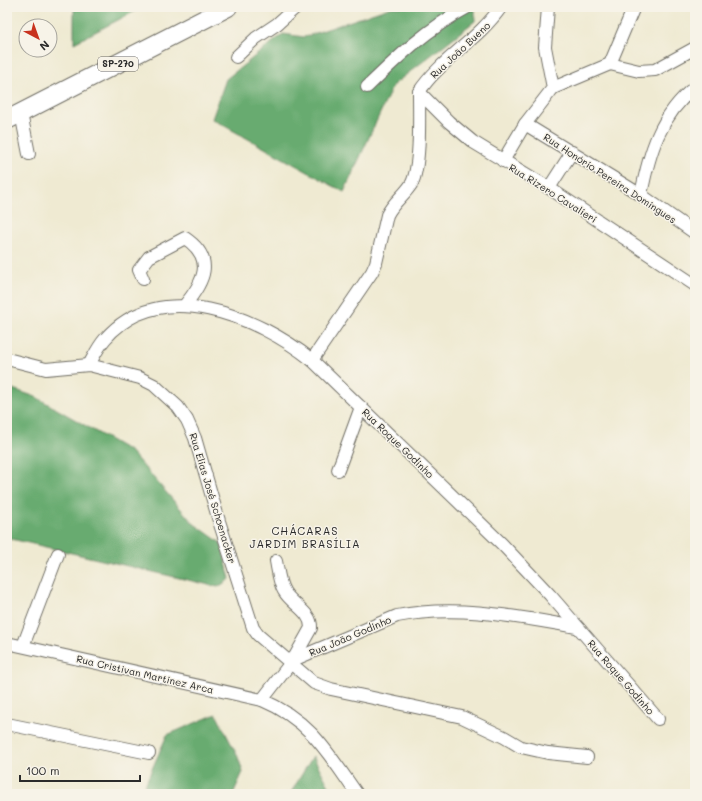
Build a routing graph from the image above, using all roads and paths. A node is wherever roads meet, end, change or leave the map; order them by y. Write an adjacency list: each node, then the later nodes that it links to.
1 (206, 7): 15 (highway, SP-270)
2 (228, 7): 15 (highway, SP-270)
3 (296, 7): 9 (street)
4 (468, 7): 11 (street)
5 (501, 7): 14 (street, Rua João Bueno)
6 (548, 7): 13 (street)
7 (634, 7): 10 (street)
8 (695, 48): 10 (street)
9 (236, 57)
10 (610, 64): 13 (street)
11 (367, 87)
12 (695, 87): 21 (street)
13 (554, 88): 16 (street)
14 (419, 92): 19 (street, Rua Rizero Cavalieri); 27 (street)
15 (12, 113): 18 (street)
16 (525, 124): 17 (street, Rua Honório Pereira Domingues); 19 (street)
17 (572, 152): 20 (street); 21 (street, Rua Honório Pereira Domingues)
18 (29, 154)
19 (503, 161): 20 (street, Rua Rizero Cavalieri)
20 (549, 188): 24 (street, Rua Rizero Cavalieri)
21 (641, 195): 22 (street, Rua Honório Pereira Domingues)
22 (695, 233)
23 (143, 279): 25 (street)
24 (695, 285)
25 (184, 306): 27 (street, Rua Roque Godinho); 28 (street, Rua Roque Godinho)
26 (7, 359): 28 (street, Rua Elias José Schoenacker)
27 (312, 360): 29 (street, Rua Roque Godinho)
28 (89, 365): 36 (street, Rua Elias José Schoenacker)
29 (361, 407): 30 (street); 33 (street, Rua Roque Godinho)
30 (338, 470)
31 (58, 554): 35 (street)
32 (276, 561): 36 (street)
33 (577, 627): 36 (street, Rua João Godinho); 38 (street, Rua Roque Godinho)
34 (7, 643): 35 (street, Rua Cristivan Martinez Arca)
35 (23, 646): 37 (street, Rua Cristivan Martinez Arca)
36 (292, 661): 37 (street, Rua João Godinho); 41 (street, Rua Elias José Schoenacker)
37 (262, 700): 42 (street, Rua Cristivan Martinez Arca)
38 (658, 719)
39 (7, 724): 40 (street)
40 (149, 753)
41 (587, 757)
42 (358, 794)

